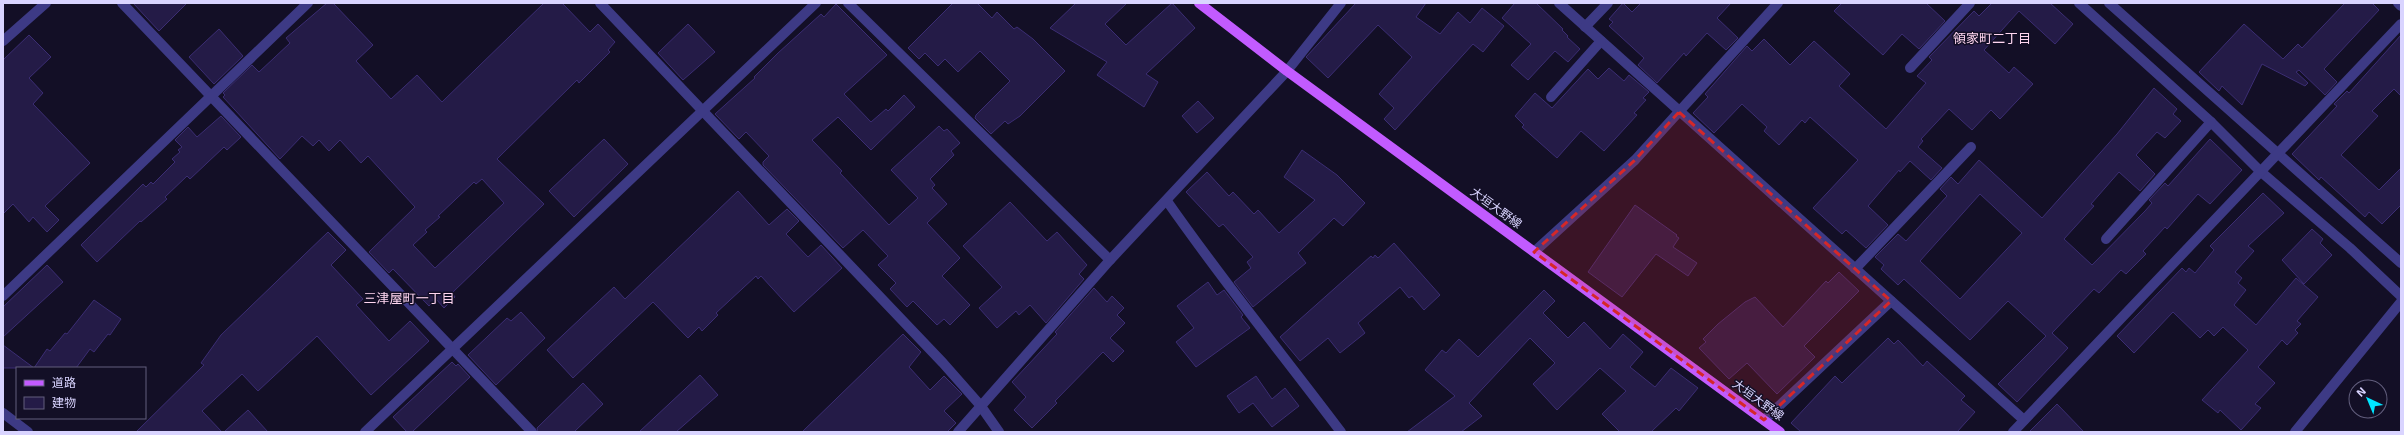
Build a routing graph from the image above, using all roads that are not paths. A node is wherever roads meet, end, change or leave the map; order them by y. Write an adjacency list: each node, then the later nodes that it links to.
1 (46, 3): 19 (street)
2 (122, 3): 23 (street)
3 (308, 3): 23 (street)
4 (600, 3): 25 (street)
5 (816, 3): 25 (street)
6 (848, 3): 34 (street)
7 (1199, 3): 22 (main road, 大垣大野線)
8 (1341, 3): 22 (street)
9 (1559, 3): 18 (street)
10 (1608, 3): 18 (street)
11 (1778, 3): 26 (street)
12 (1970, 3): 21 (street)
13 (2079, 3): 27 (street)
14 (2109, 3): 29 (street)
15 (2398, 3): 16 (street)
16 (2401, 6)
17 (2401, 24): 29 (street)
18 (1586, 27): 20 (street)
19 (3, 41)
20 (1601, 41): 24 (street); 26 (street)
21 (1912, 66)
22 (1287, 71): 31 (street); 33 (main road, 大垣大野線)
23 (212, 95): 37 (street); 41 (street)
24 (1551, 97)
25 (702, 112): 41 (street); 42 (street)
26 (1679, 112): 33 (street); 36 (street)
27 (2211, 122): 30 (street); 32 (street)
28 (1971, 147): 36 (street)
29 (2277, 154): 30 (street); 35 (street)
30 (2260, 171): 38 (street); 45 (street)
31 (1167, 201): 34 (street); 51 (street)
32 (2106, 239)
33 (1534, 252): 44 (main road, 大垣大野線)
34 (1110, 260): 42 (street)
35 (2401, 263)
36 (1855, 269): 39 (street)
37 (3, 296)
38 (2401, 296)
39 (1891, 301): 44 (street); 45 (street)
40 (2401, 302): 54 (street)
41 (454, 350): 47 (street); 48 (street)
42 (980, 405): 49 (street); 50 (street)
43 (3, 413): 46 (street)
44 (1764, 420): 52 (main road, 大垣大野線)
45 (2024, 420): 53 (street)
46 (28, 432)
47 (365, 432)
48 (532, 432)
49 (958, 432)
50 (999, 432)
51 (1341, 432)
52 (1780, 432)
53 (2013, 432)
54 (2295, 432)

